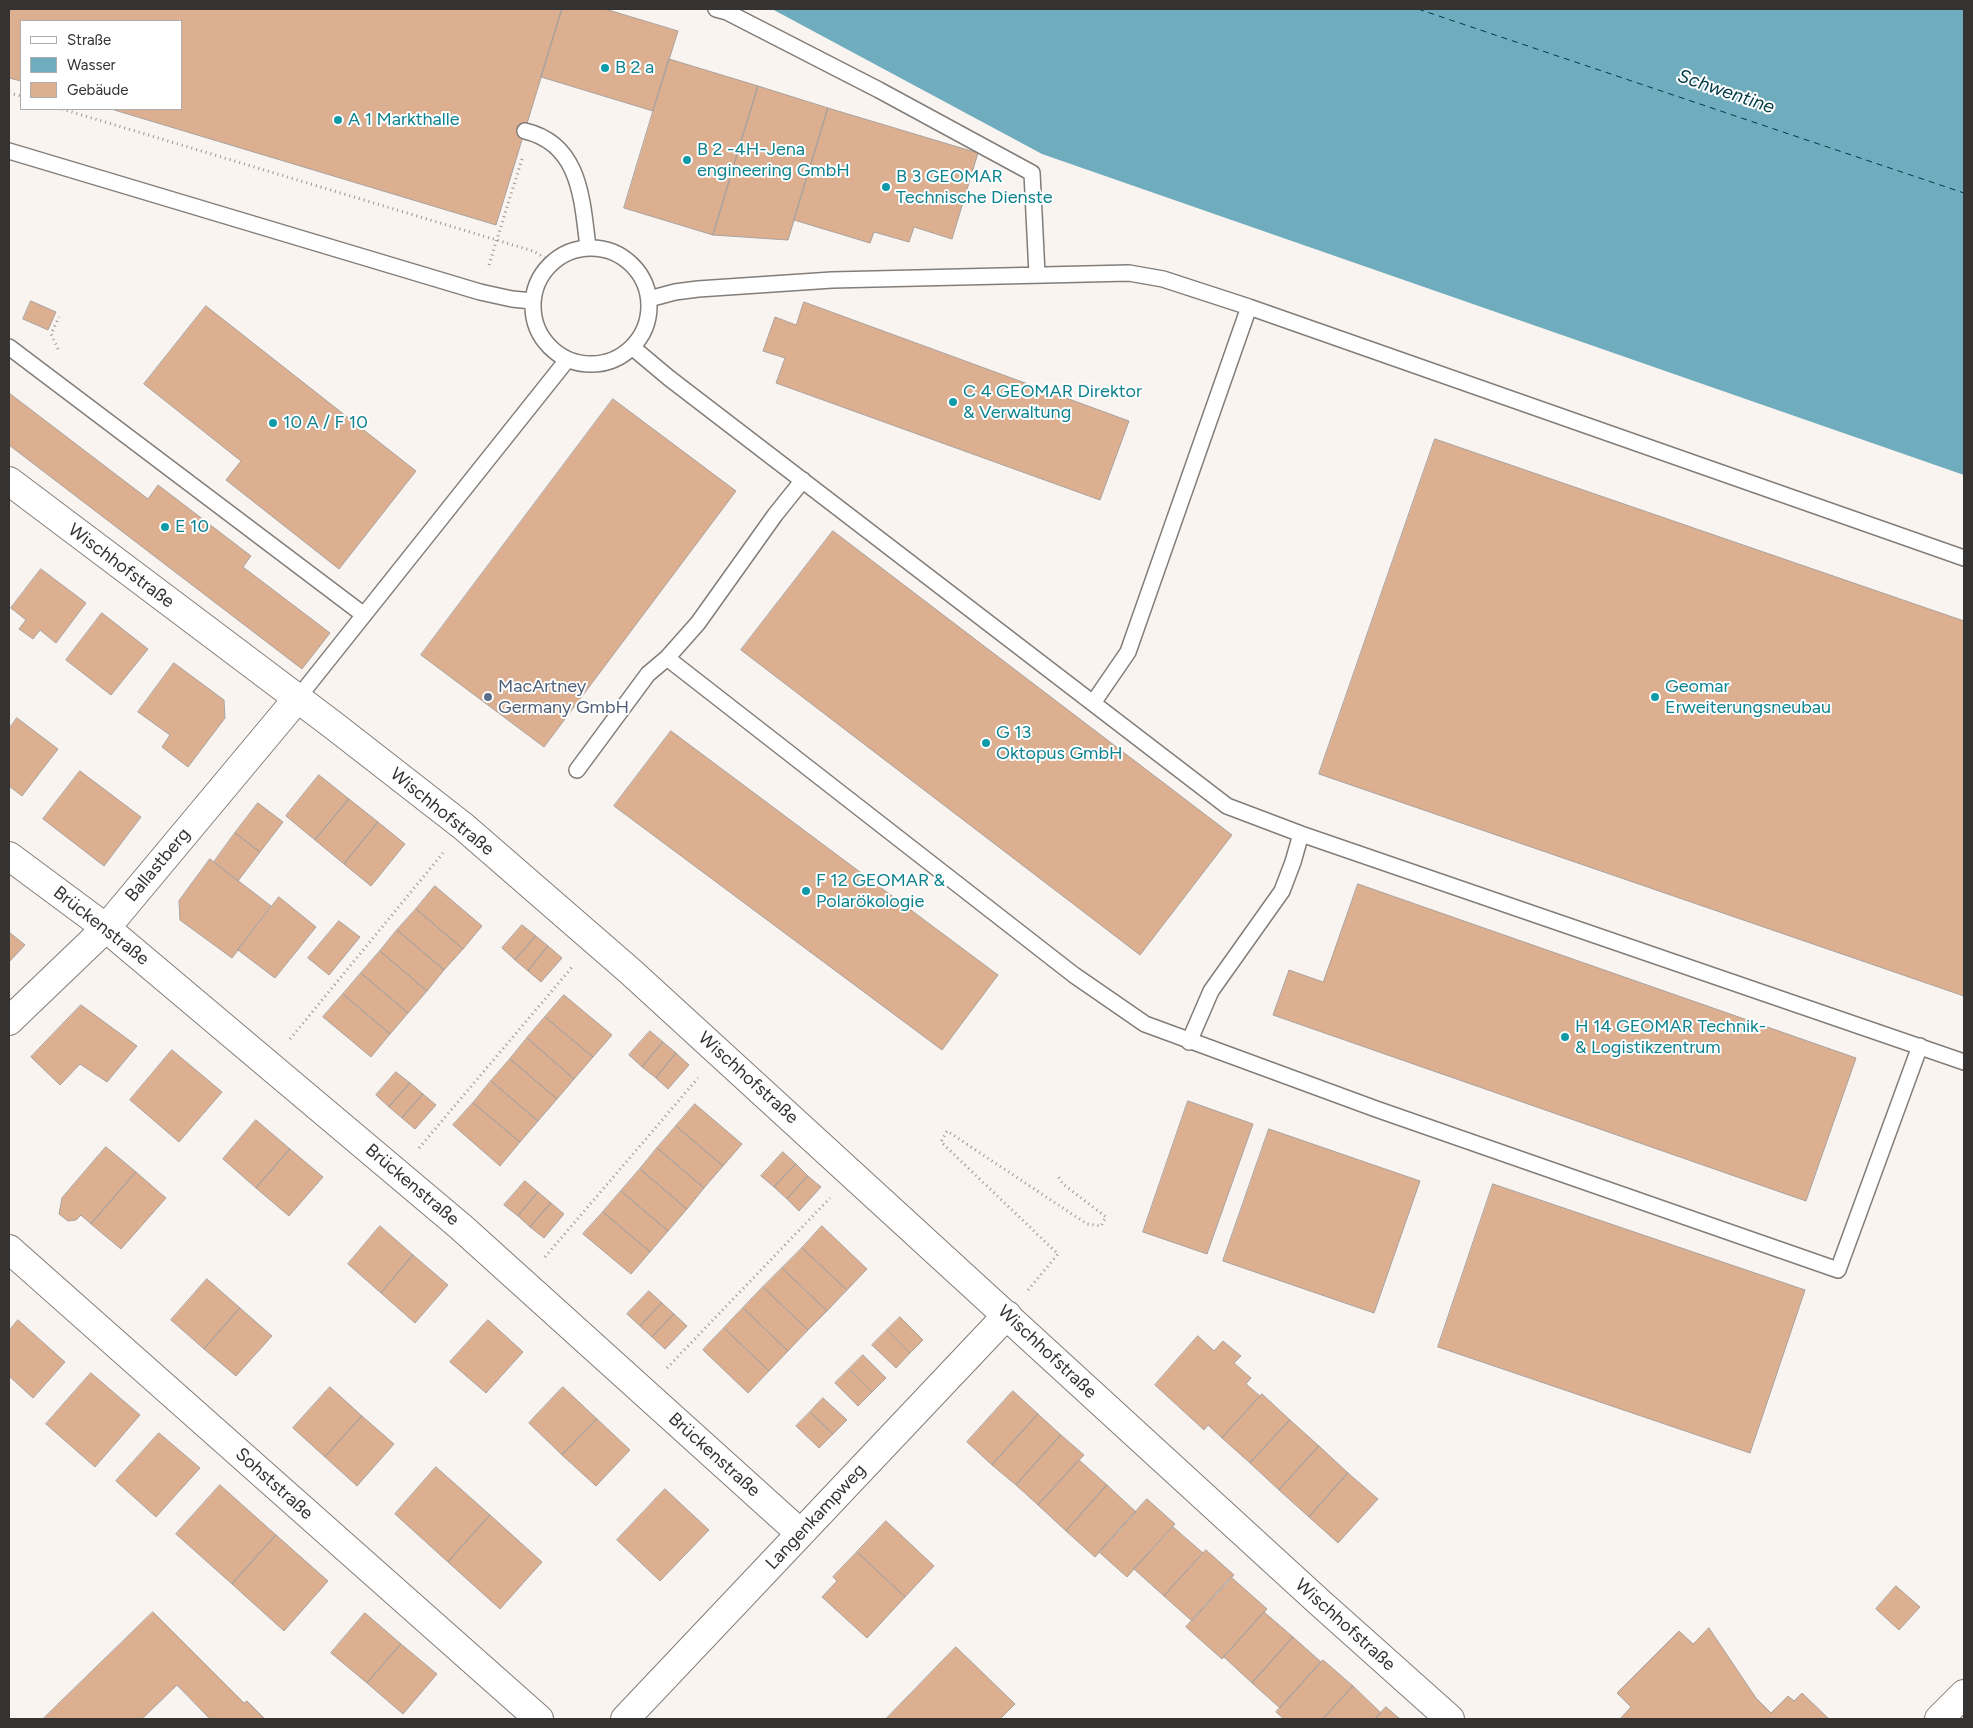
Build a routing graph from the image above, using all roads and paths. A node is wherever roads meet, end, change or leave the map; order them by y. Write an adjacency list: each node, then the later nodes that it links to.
1 (716, 9): 8 (lane)
2 (65, 110): 5 (path)
3 (527, 131): 5 (path); 6 (lane)
4 (9, 151): 9 (lane)
5 (496, 240): 7 (path); 9 (path)
6 (588, 247): 7 (lane); 10 (lane)
7 (552, 262): 11 (lane)
8 (1037, 274): 10 (lane); 12 (lane)
9 (480, 292): 11 (lane)
10 (649, 298): 16 (lane)
11 (532, 301): 17 (lane)
12 (1249, 307): 20 (lane); 24 (lane)
13 (59, 317): 14 (path)
14 (51, 334)
15 (9, 347): 21 (lane)
16 (632, 347): 17 (lane); 18 (lane)
17 (567, 360): 21 (lane)
18 (803, 480): 22 (lane); 24 (lane)
19 (9, 481): 23 (street, Wischhofstraße)
20 (1964, 558)
21 (364, 615): 23 (lane)
22 (666, 658): 25 (lane); 32 (lane)
23 (297, 698): 26 (street, Wischhofstraße); 29 (street, Ballastberg)
24 (1093, 703): 27 (lane)
25 (577, 770)
26 (464, 828): 30 (street, Wischhofstraße); 36 (path)
27 (1301, 834): 32 (lane); 33 (lane)
28 (9, 856): 29 (street, Brückenstraße)
29 (106, 928): 31 (street, Ballastberg); 36 (street, Brückenstraße)
30 (594, 941): 34 (street, Wischhofstraße); 37 (path)
31 (9, 1021)
32 (1189, 1042): 33 (lane)
33 (1920, 1046): 35 (lane)
34 (720, 1052): 38 (street, Wischhofstraße); 41 (path)
35 (1964, 1062)
36 (269, 1065): 37 (street, Brückenstraße)
37 (397, 1173): 41 (street, Brückenstraße)
38 (853, 1174): 42 (street, Wischhofstraße); 43 (path)
39 (1057, 1175): 42 (path)
40 (9, 1249): 46 (street, Sohststraße)
41 (523, 1283): 43 (street, Brückenstraße)
42 (1007, 1315): 44 (street, Langenkampweg); 48 (street, Wischhofstraße)
43 (644, 1392): 44 (street, Brückenstraße)
44 (800, 1533): 47 (street, Langenkampweg)
45 (1964, 1694): 49 (street)
46 (539, 1719)
47 (625, 1719)
48 (1450, 1719)
49 (1939, 1719)

